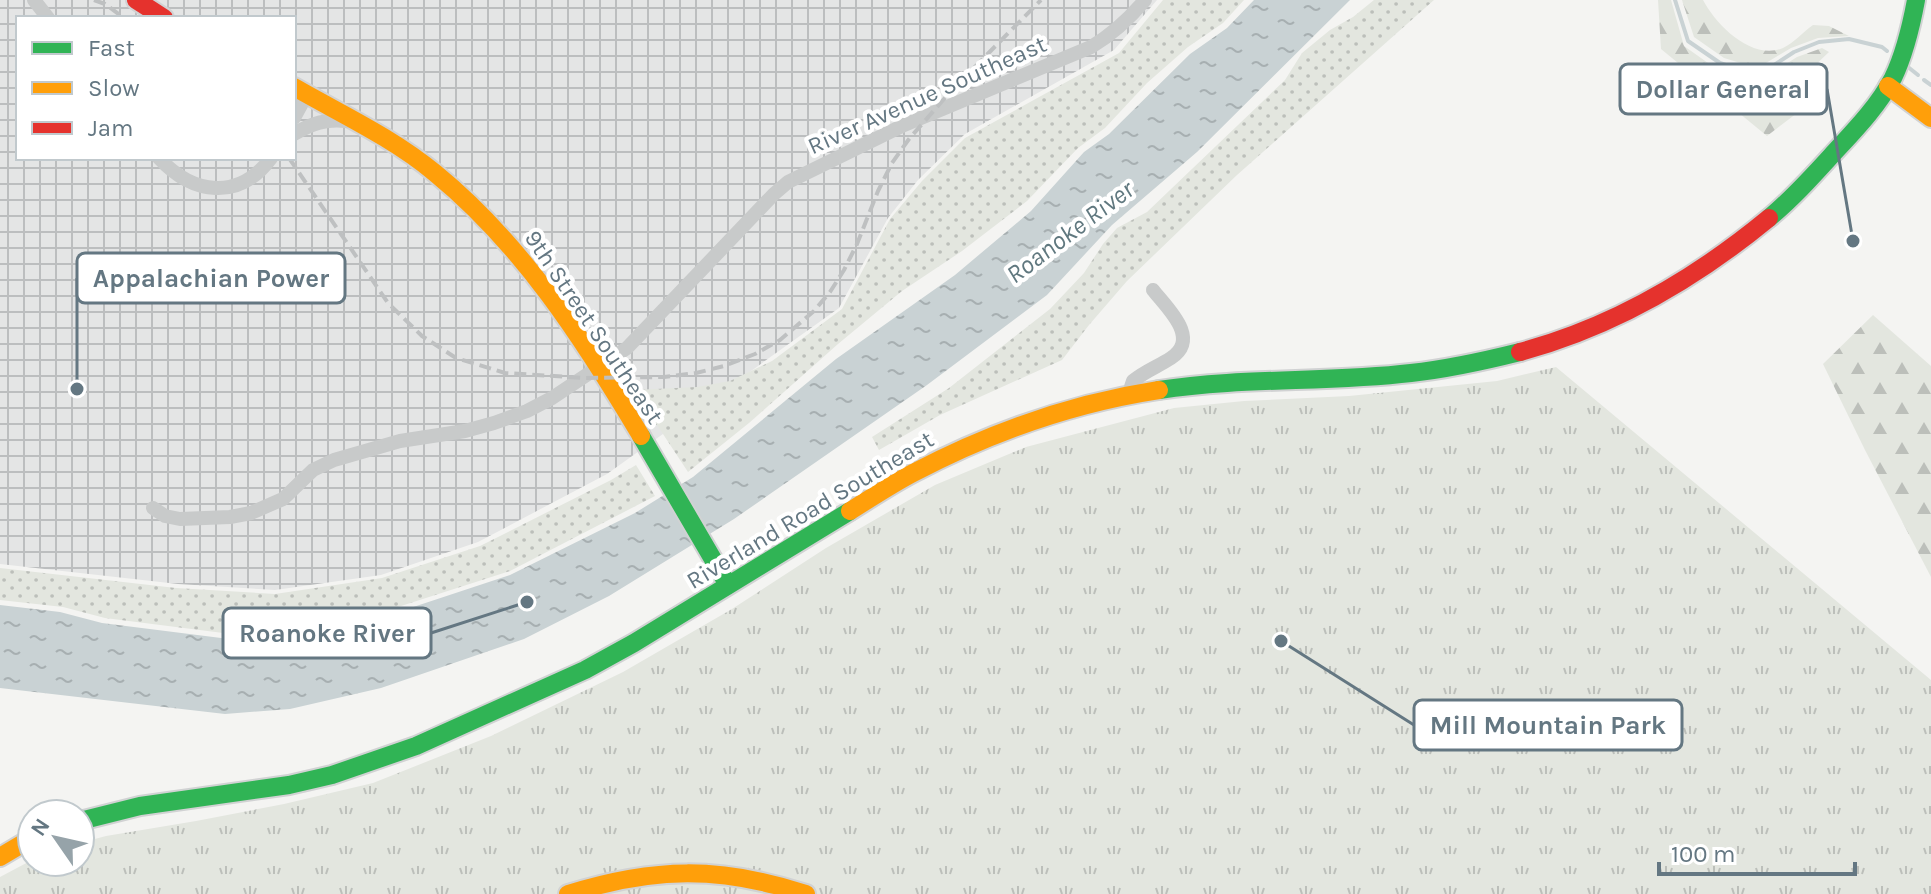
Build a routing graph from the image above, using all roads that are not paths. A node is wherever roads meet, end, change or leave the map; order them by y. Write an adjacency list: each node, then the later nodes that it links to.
1 (34, 0): 5 (street)
2 (136, 0): 6 (main road)
3 (1145, 0): 15 (street, River Avenue Southeast)
4 (1916, 0): 7 (main road, Riverland Road Southeast)
5 (46, 16)
6 (161, 16)
7 (1888, 86): 9 (main road); 16 (main road, Riverland Road Southeast)
8 (300, 90): 10 (main road, 9th Street Southeast)
9 (1931, 118)
10 (359, 123): 11 (street); 15 (main road, 9th Street Southeast)
11 (296, 133)
12 (161, 160): 13 (street)
13 (270, 160)
14 (1153, 290): 16 (street)
15 (599, 368): 17 (street, River Avenue Southeast); 18 (main road, 9th Street Southeast)
16 (1133, 395): 18 (main road, Riverland Road Southeast)
17 (153, 508)
18 (728, 585): 19 (main road, Riverland Road Southeast)
19 (96, 817)
20 (568, 894): 21 (main road)
21 (806, 894)

